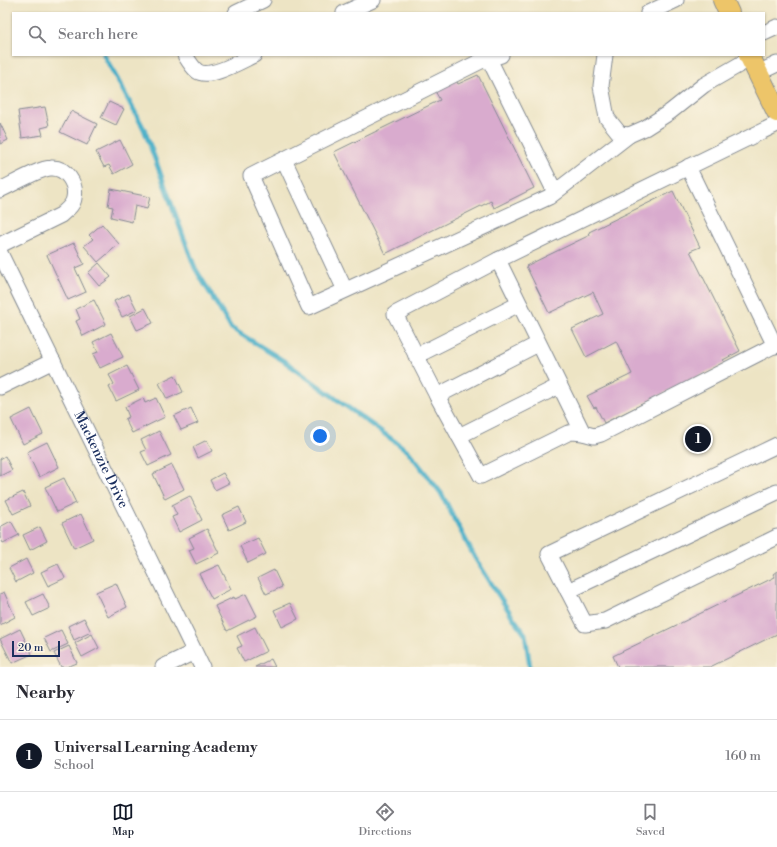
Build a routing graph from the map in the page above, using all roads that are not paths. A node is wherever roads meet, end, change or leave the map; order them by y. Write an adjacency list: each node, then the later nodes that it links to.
1 (263, 0): 5 (street)
2 (372, 0): 6 (street)
3 (676, 0): 7 (street)
4 (723, 0): 8 (main road)
5 (238, 12)
6 (346, 12)
7 (650, 12)
8 (729, 12)
9 (777, 27): 10 (street)
10 (765, 33)
11 (186, 56): 12 (street)
12 (252, 56)
13 (605, 56): 19 (street)
14 (495, 57): 20 (street); 23 (street)
15 (753, 62): 16 (street); 17 (main road); 19 (street)
16 (777, 64)
17 (777, 112)
18 (777, 124): 21 (street)
19 (629, 135): 23 (street)
20 (284, 160): 27 (street); 27 (street)
21 (688, 167): 26 (street); 30 (street)
22 (0, 190): 24 (street)
23 (555, 192): 27 (street)
24 (0, 245)
25 (0, 253): 32 (street, Mackenzie Drive)
26 (498, 260): 28 (street); 31 (street)
27 (345, 290)
28 (519, 304): 29 (street); 31 (street)
29 (538, 344): 33 (street); 35 (street)
30 (776, 345): 36 (street)
31 (416, 356): 35 (street)
32 (53, 361): 34 (street); 42 (street, Mackenzie Drive)
33 (559, 386): 36 (street); 37 (street)
34 (0, 387)
35 (437, 396): 37 (street)
36 (582, 433): 37 (street)
37 (459, 436)
38 (777, 445): 41 (street)
39 (777, 492): 41 (street)
40 (777, 537): 41 (street)
41 (568, 591)
42 (194, 652): 43 (street); 44 (street, Mackenzie Drive)
43 (163, 667)
44 (202, 667)

